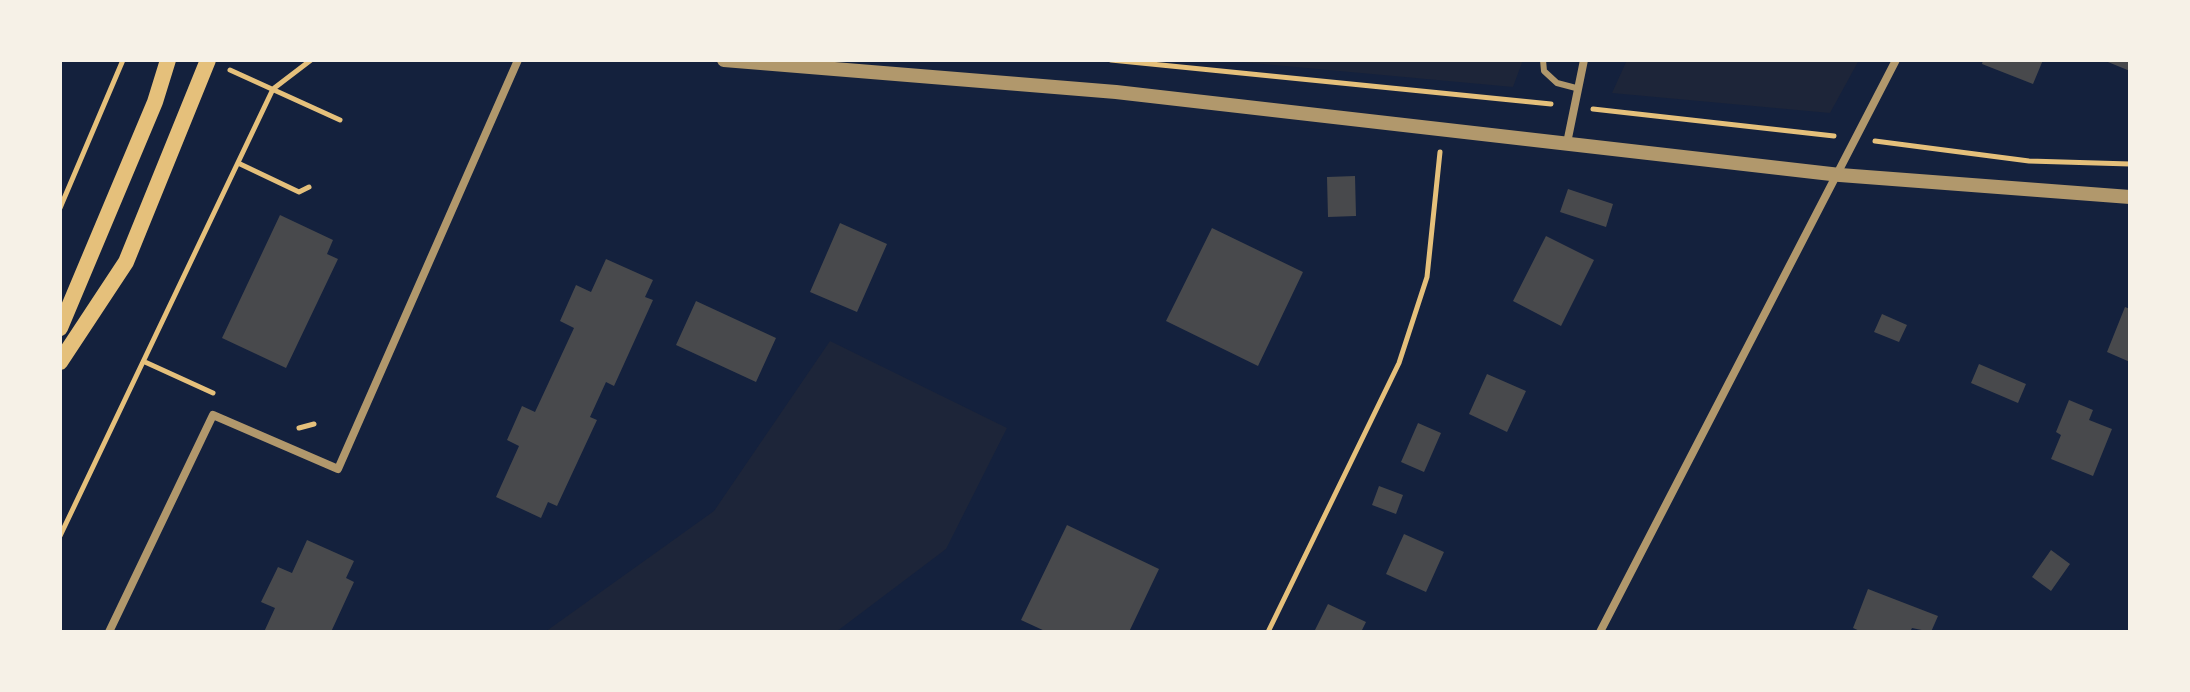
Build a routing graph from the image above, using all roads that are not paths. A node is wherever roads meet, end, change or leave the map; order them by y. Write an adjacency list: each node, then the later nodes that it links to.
1 (168, 60): 12 (main road)
2 (208, 60): 13 (main road)
3 (518, 60): 14 (street)
4 (724, 60): 9 (street)
5 (1543, 60): 8 (lane)
6 (1584, 60): 8 (street)
7 (1896, 60): 10 (street)
8 (1576, 88): 9 (street)
9 (1567, 143): 10 (street)
10 (1840, 175): 11 (street); 15 (street)
11 (2130, 197)
12 (60, 328)
13 (60, 362)
14 (109, 632)
15 (1600, 632)

